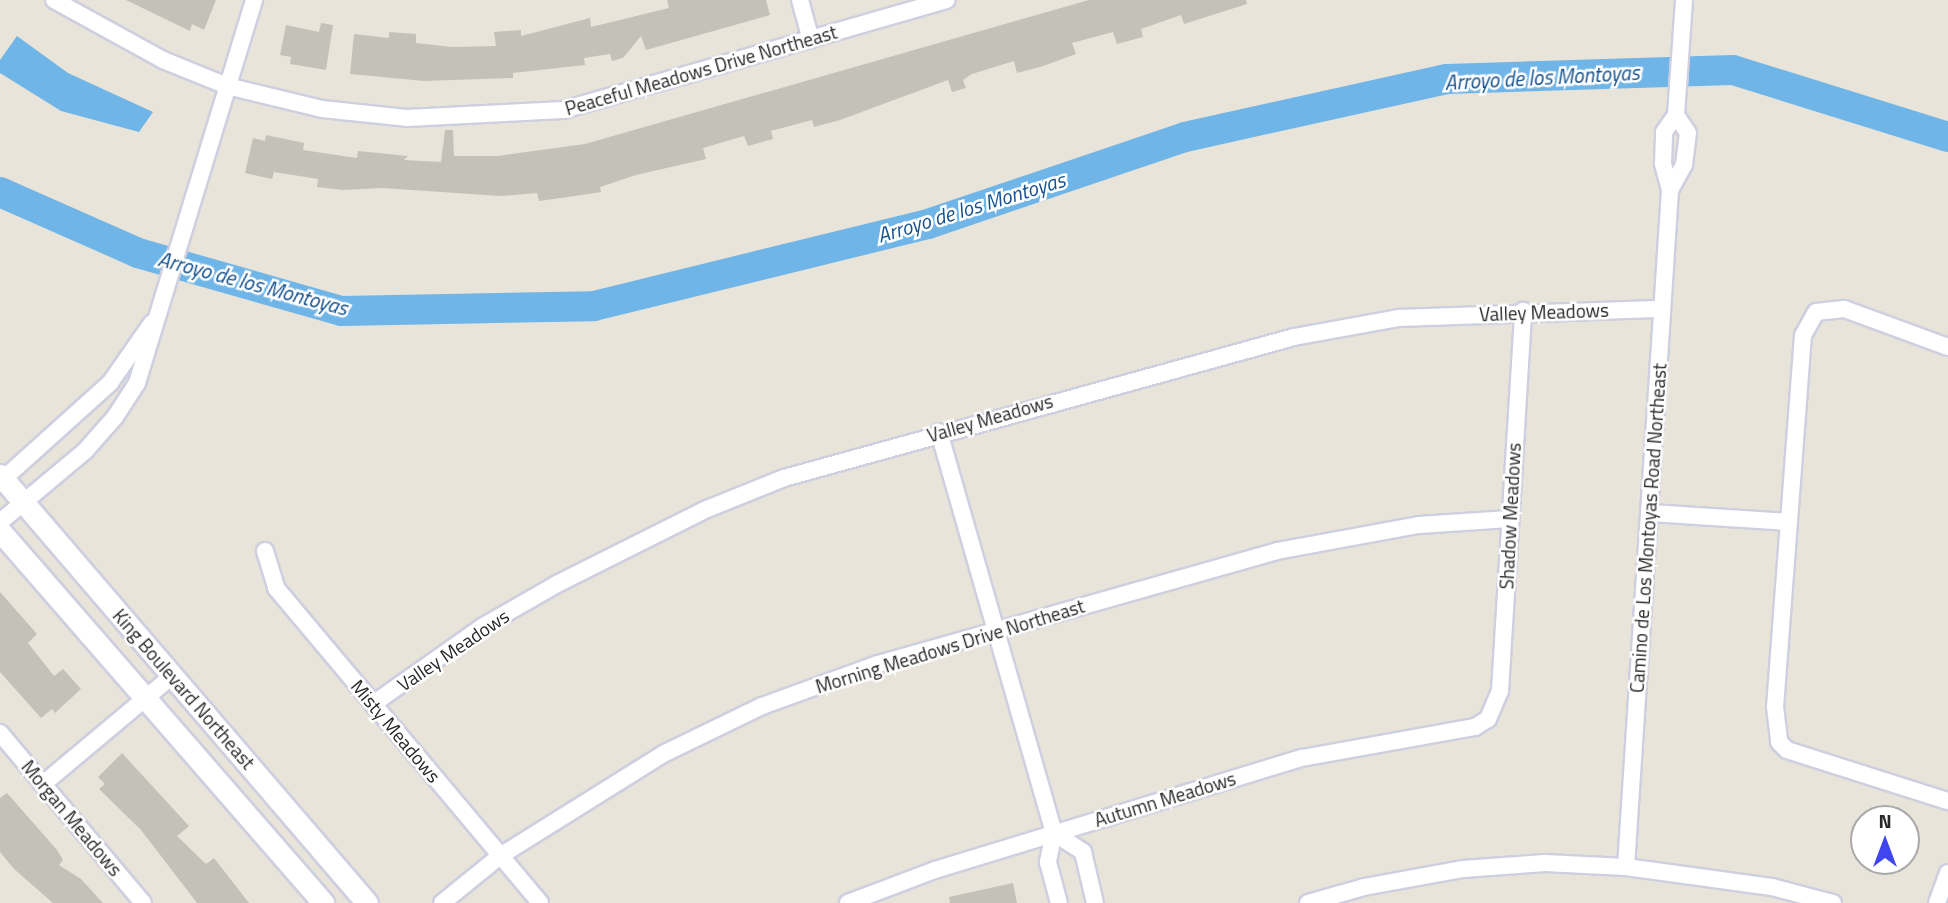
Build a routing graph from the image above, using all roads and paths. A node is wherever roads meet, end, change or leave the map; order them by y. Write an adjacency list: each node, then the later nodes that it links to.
1 (54, 0): 7 (street, Peaceful Meadows Drive Northeast)
2 (254, 0): 7 (street)
3 (800, 0): 6 (street)
4 (947, 0): 6 (street, Peaceful Meadows Drive Northeast)
5 (1684, 0): 8 (street, Camino de Los Montoyas Road Northeast)
6 (811, 40): 7 (street, Peaceful Meadows Drive Northeast)
7 (227, 86): 12 (street)
8 (1677, 110): 9 (street, Camino de Los Montoyas Road Northeast); 9 (street, Camino de Los Montoyas Road Northeast)
9 (1670, 190): 10 (street, Camino de Los Montoyas Road Northeast)
10 (1662, 309): 11 (street, Valley Meadows); 17 (street, Camino de Los Montoyas Road Northeast)
11 (1523, 311): 14 (street, Valley Meadows); 18 (street, Shadow Meadows)
12 (152, 323): 15 (street); 16 (street)
13 (1948, 347): 20 (street)
14 (939, 432): 23 (street); 26 (street, Valley Meadows)
15 (1, 479): 16 (street, King Boulevard Northeast)
16 (23, 502): 19 (street); 24 (street, King Boulevard Northeast)
17 (1651, 513): 20 (street); 33 (street, Camino de Los Montoyas Road Northeast)
18 (1509, 519): 23 (street, Morning Meadows Drive Northeast); 27 (street, Shadow Meadows)
19 (0, 522)
20 (1789, 522): 30 (street)
21 (0, 531): 25 (street, King Boulevard Northeast)
22 (265, 551): 26 (street, Misty Meadows)
23 (997, 631): 31 (street); 32 (street, Morning Meadows Drive Northeast)
24 (172, 676): 25 (street); 37 (street, King Boulevard Northeast)
25 (145, 696): 29 (street); 36 (street, King Boulevard Northeast)
26 (373, 704): 32 (street, Misty Meadows)
27 (1488, 719): 31 (street, Autumn Meadows)
28 (0, 733): 29 (street, Morgan Meadows)
29 (43, 784): 35 (street, Morgan Meadows)
30 (1948, 800)
31 (1054, 832): 40 (street, Autumn Meadows); 41 (street); 42 (street)
32 (500, 856): 38 (street, Morning Meadows Drive Northeast); 39 (street, Misty Meadows)
33 (1626, 867): 43 (street); 44 (street)
34 (1948, 873): 45 (street)
35 (143, 903)
36 (323, 903)
37 (367, 903)
38 (442, 903)
39 (540, 903)
40 (848, 903)
41 (1059, 903)
42 (1096, 903)
43 (1308, 903)
44 (1832, 903)
45 (1937, 903)

